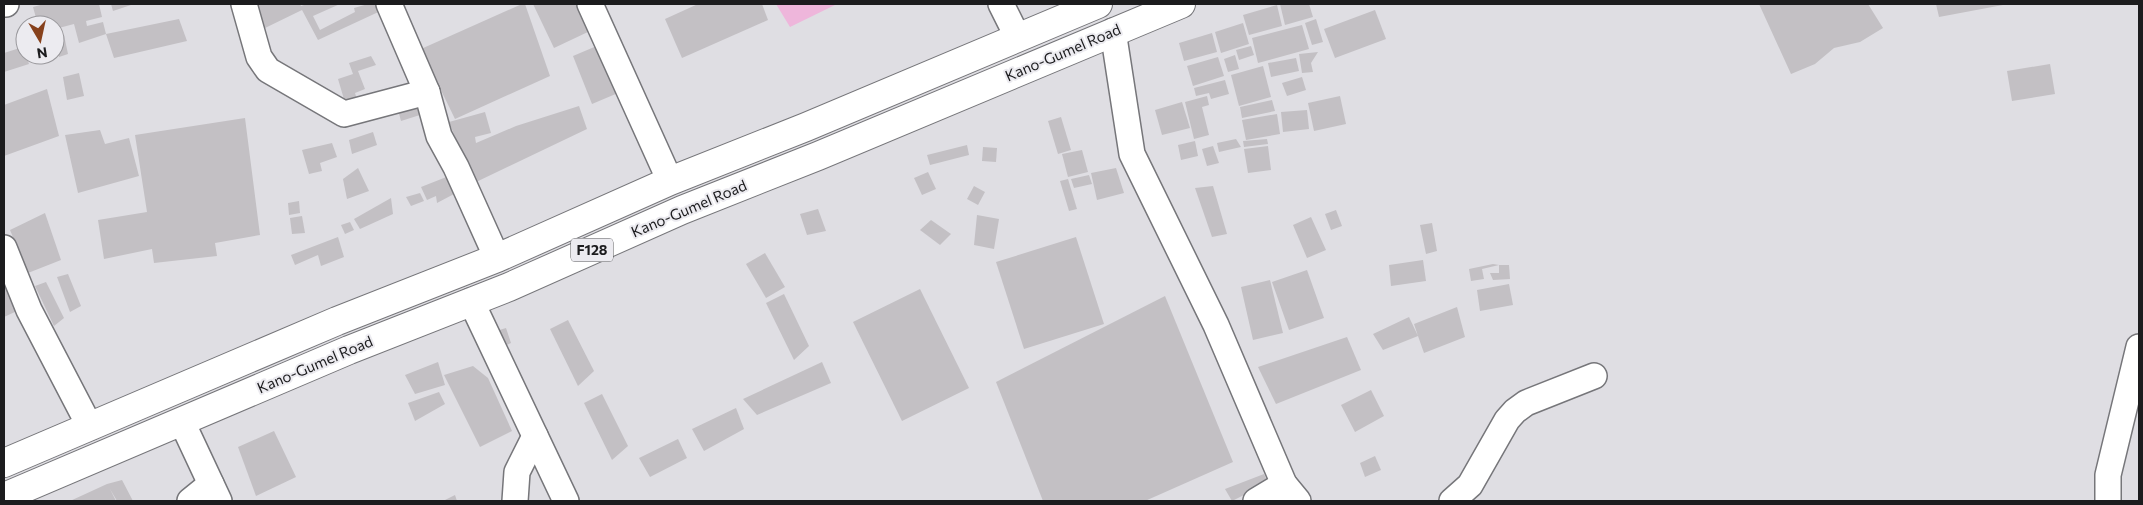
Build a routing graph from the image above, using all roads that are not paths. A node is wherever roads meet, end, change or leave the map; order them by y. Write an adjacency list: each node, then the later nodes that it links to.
1 (244, 4): 9 (street)
2 (389, 4): 9 (street)
3 (590, 4): 10 (street)
4 (1001, 4): 8 (street)
5 (1098, 4): 8 (main road, F128)
6 (1181, 4): 7 (main road, Kano-Gumel Road / F128)
7 (1113, 31): 13 (main road, Kano-Gumel Road / F128); 20 (street)
8 (1018, 38): 10 (main road, F128)
9 (427, 92): 12 (street)
10 (670, 181): 12 (main road, F128)
11 (4, 248): 17 (street)
12 (497, 258): 17 (main road, F128)
13 (471, 302): 16 (main road, Kano-Gumel Road / F128); 18 (street)
14 (2139, 348): 28 (street)
15 (1594, 376): 27 (street)
16 (182, 422): 21 (street); 22 (main road, Kano-Gumel Road / F128)
17 (90, 427): 19 (main road, F128)
18 (535, 436): 24 (street); 25 (street)
19 (4, 463)
20 (1291, 492): 26 (street)
21 (215, 493): 23 (street)
22 (4, 497)
23 (190, 501)
24 (515, 501)
25 (566, 501)
26 (1256, 501)
27 (1452, 501)
28 (2108, 501)

